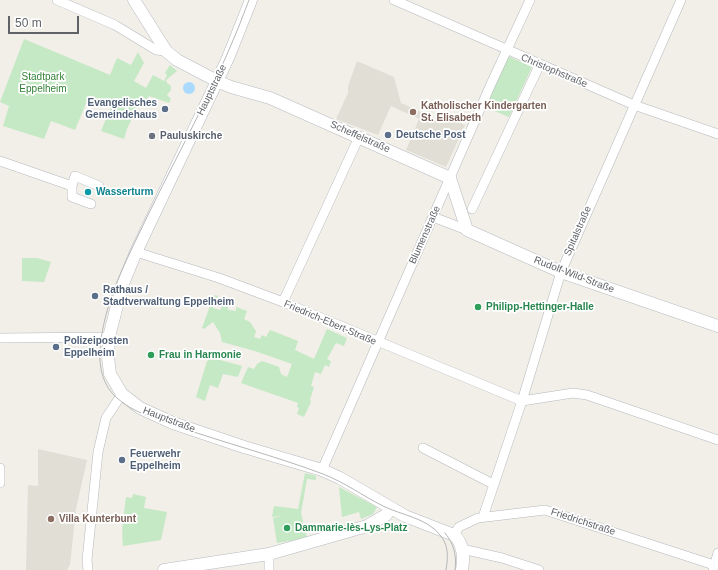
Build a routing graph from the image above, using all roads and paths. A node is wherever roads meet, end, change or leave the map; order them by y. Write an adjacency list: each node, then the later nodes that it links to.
1 (58, 0): 8 (street)
2 (134, 0): 8 (street)
3 (251, 0): 10 (street, Hauptstraße)
4 (394, 0): 7 (street, Christophstraße)
5 (530, 0): 7 (street, Blumenstraße)
6 (681, 0): 11 (street, Spitalstraße)
7 (506, 50): 9 (street, Christophstraße); 15 (street, Blumenstraße)
8 (166, 51): 10 (street, Scheffelstraße)
9 (540, 64): 11 (street, Christophstraße); 19 (street)
10 (217, 81): 13 (street, Scheffelstraße); 22 (street, Hauptstraße)
11 (634, 105): 12 (street, Christophstraße); 23 (street, Spitalstraße)
12 (718, 134)
13 (359, 137): 15 (street, Scheffelstraße); 24 (street)
14 (0, 161): 16 (street)
15 (450, 178): 20 (street, Blumenstraße); 21 (street)
16 (72, 186): 17 (street); 18 (street)
17 (99, 186)
18 (91, 204)
19 (472, 209)
20 (433, 217): 21 (street, Rudolf-Wild-Straße); 28 (street, Blumenstraße)
21 (467, 230): 23 (street, Rudolf-Wild-Straße)
22 (136, 252): 24 (street, Friedrich-Ebert-Straße); 26 (street, Hauptstraße)
23 (561, 272): 25 (street, Rudolf-Wild-Straße); 30 (street, Spitalstraße)
24 (283, 302): 28 (street, Friedrich-Ebert-Straße)
25 (718, 326)
26 (109, 337): 27 (street); 29 (street, Hauptstraße)
27 (0, 338)
28 (377, 343): 30 (street, Friedrich-Ebert-Straße); 34 (street, Blumenstraße)
29 (122, 394): 34 (street, Hauptstraße); 43 (street)
30 (522, 401): 31 (street); 36 (street, Spitalstraße)
31 (718, 440)
32 (423, 448): 36 (street)
33 (0, 468): 35 (street)
34 (322, 470): 37 (street, Hauptstraße)
35 (0, 483)
36 (493, 484): 38 (street, Spitalstraße)
37 (391, 508): 39 (street, Hauptstraße); 41 (street)
38 (483, 517): 39 (street, Friedrichstraße); 42 (street, Friedrichstraße)
39 (458, 541): 46 (street); 47 (street)
40 (718, 553): 42 (street)
41 (270, 554): 44 (street); 45 (street)
42 (713, 567)
43 (88, 570)
44 (164, 570)
45 (269, 570)
46 (462, 570)
47 (539, 570)

